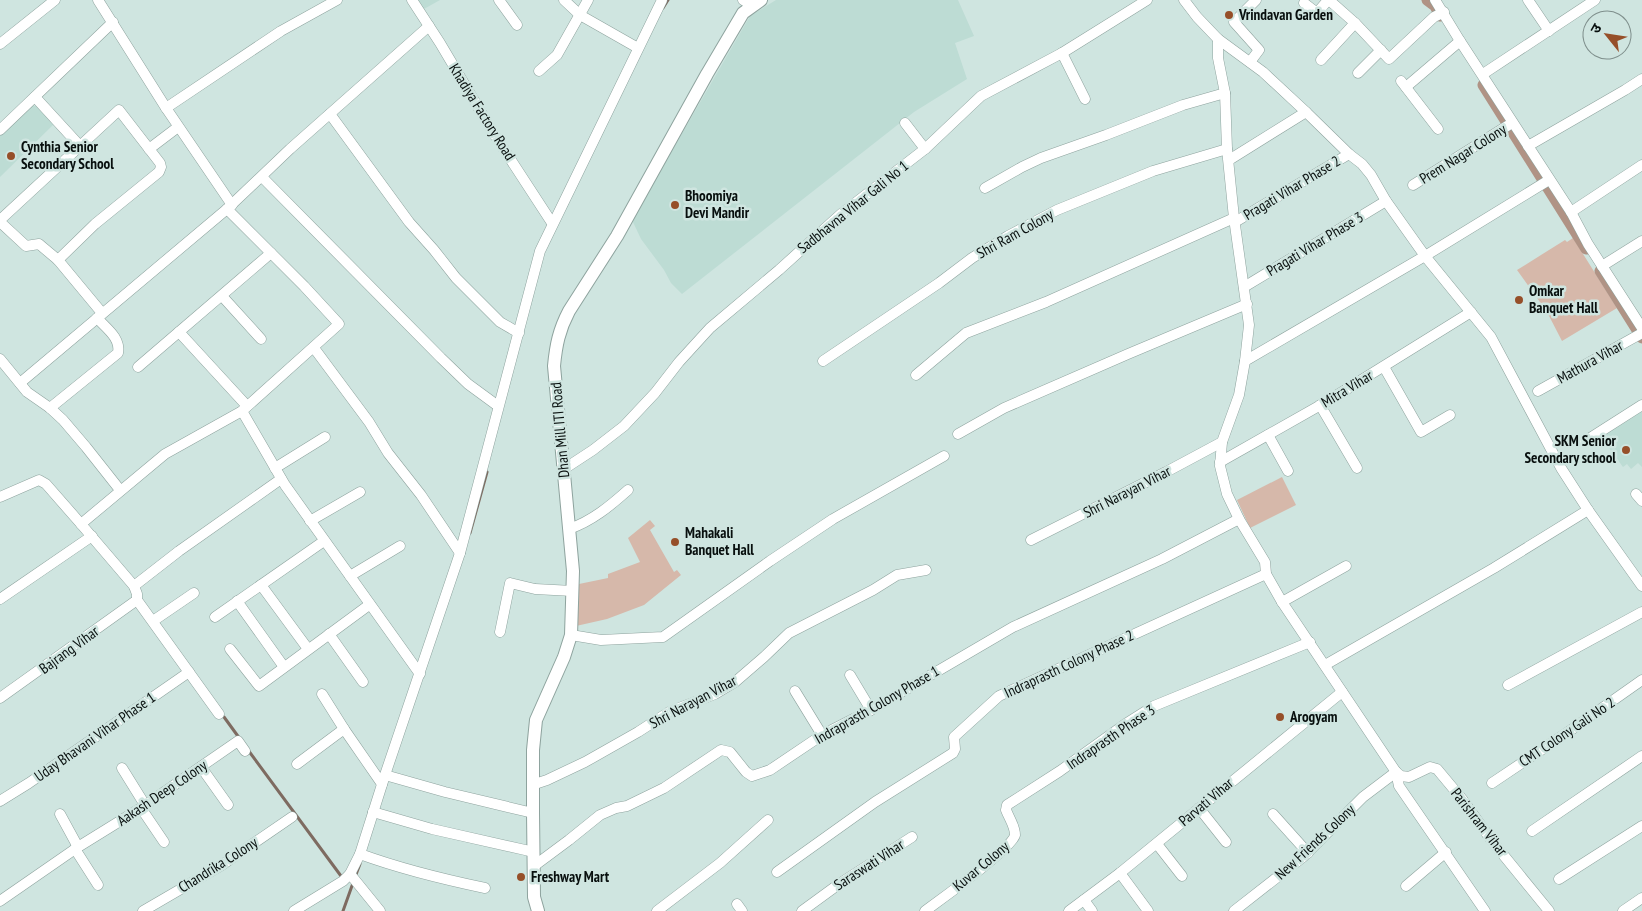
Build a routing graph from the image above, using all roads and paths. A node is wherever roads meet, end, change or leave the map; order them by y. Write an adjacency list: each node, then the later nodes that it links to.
1 (55, 0): 27 (street)
2 (98, 0): 20 (street)
3 (337, 0): 40 (street)
4 (412, 0): 23 (street, Khadiya Factory Road)
5 (499, 0): 22 (street)
6 (564, 0): 19 (street)
7 (588, 0): 19 (street)
8 (662, 0): 28 (street)
9 (1147, 0): 30 (street, Sadbhavna Vihar Gali No 1)
10 (1184, 0): 25 (street)
11 (1256, 0): 32 (street)
12 (1328, 0): 17 (street); 21 (street)
13 (1436, 0): 18 (street)
14 (1528, 0): 24 (street)
15 (1595, 0): 24 (street)
16 (752, 2): 103 (street, Dhan Mill ITI Road)
17 (1304, 3)
18 (1440, 14): 26 (street); 29 (street)
19 (580, 15): 28 (street); 33 (street)
20 (113, 22): 38 (street); 40 (street)
21 (1355, 23): 29 (street); 31 (street)
22 (516, 25)
23 (429, 26): 42 (street); 64 (street, Khadiya Factory Road)
24 (1549, 31): 35 (street)
25 (1218, 39): 32 (street); 37 (street)
26 (1457, 43): 35 (street); 46 (street)
27 (0, 44)
28 (638, 48): 64 (street)
29 (1381, 50): 34 (street)
30 (1062, 53): 39 (street); 51 (street, Sadbhavna Vihar Gali No 1)
31 (1321, 60)
32 (1250, 62): 41 (street)
33 (539, 71)
34 (1358, 73)
35 (1483, 74): 44 (street)
36 (1642, 79): 49 (street)
37 (1224, 93): 52 (street); 58 (street)
38 (35, 97): 47 (street); 48 (street)
39 (1085, 99)
40 (166, 108): 45 (street)
41 (1306, 112): 52 (street, Shri Ram Colony); 53 (street)
42 (330, 114): 55 (street); 77 (street)
43 (905, 123): 51 (street)
44 (1509, 125): 49 (street); 57 (street, Prem Nagar Colony)
45 (178, 127): 50 (street); 60 (street)
46 (1438, 128)
47 (0, 130)
48 (80, 146): 50 (street); 63 (street)
49 (1528, 146): 56 (street)
50 (149, 149): 68 (street)
51 (925, 149): 103 (street, Sadbhavna Vihar Gali No 1)
52 (1228, 154): 62 (street); 82 (street, Shri Ram Colony)
53 (1349, 154): 59 (street); 62 (street, Pragati Vihar Phase 2)
54 (1642, 165): 61 (street)
55 (262, 177): 60 (street); 91 (street)
56 (1546, 182): 61 (street); 67 (street)
57 (1413, 185)
58 (985, 188)
59 (1386, 201): 67 (street); 70 (street, Pragati Vihar Phase 3)
60 (230, 207): 66 (street); 74 (street)
61 (1570, 212): 69 (street)
62 (1235, 220): 70 (street); 86 (street, Pragati Vihar Phase 2)
63 (0, 221): 68 (street)
64 (552, 223): 77 (street)
65 (1642, 240): 69 (street)
66 (272, 253): 71 (street); 80 (street)
67 (1425, 256): 73 (street); 83 (street)
68 (58, 260): 74 (street)
69 (1602, 266): 75 (street)
70 (1244, 287): 72 (street)
71 (222, 296): 76 (street); 79 (street)
72 (1247, 304): 83 (street); 95 (street)
73 (1472, 312): 85 (street, Mitra Vihar); 111 (street)
74 (100, 316): 87 (street); 92 (street)
75 (1642, 328)
76 (179, 332): 84 (street); 93 (street)
77 (519, 333): 91 (street)
78 (1638, 335): 88 (street, Mathura Vihar)
79 (261, 340)
80 (314, 348): 93 (street); 120 (street)
81 (0, 359): 87 (street)
82 (823, 361)
83 (1245, 361): 98 (street)
84 (138, 367)
85 (1384, 367): 89 (street, Mitra Vihar); 94 (street)
86 (916, 375)
87 (20, 383): 92 (street)
88 (1538, 391)
89 (1320, 405): 96 (street, Mitra Vihar); 104 (street)
90 (1642, 405): 99 (street)
91 (498, 406): 120 (street)
92 (50, 408): 107 (street)
93 (245, 409): 102 (street); 107 (street)
94 (1450, 415)
95 (958, 434)
96 (1268, 435): 101 (street, Mitra Vihar); 105 (street)
97 (325, 437): 102 (street)
98 (1222, 442): 101 (street); 117 (street, Shri Narayan Vihar)
99 (1584, 442)
100 (944, 456): 140 (street)
101 (1220, 462): 112 (street)
102 (275, 468): 106 (street)
103 (564, 468): 115 (street, Dhan Mill ITI Road)
104 (1357, 468)
105 (1288, 471)
106 (282, 479): 113 (street); 126 (street)
107 (120, 490): 114 (street)
108 (628, 490): 115 (street)
109 (360, 492): 113 (street)
110 (0, 497): 114 (street)
111 (1588, 510): 127 (street); 144 (street)
112 (1239, 519): 123 (street); 156 (street, Indraprasth Colony Phase 1)
113 (310, 521): 118 (street)
114 (81, 524): 116 (street)
115 (569, 529): 128 (street, Dhan Mill ITI Road)
116 (92, 536): 126 (street); 130 (street)
117 (1031, 540)
118 (324, 541): 124 (street); 125 (street)
119 (400, 546): 124 (street)
120 (460, 553): 147 (street)
121 (1346, 566): 133 (street)
122 (926, 570): 168 (street, Shri Narayan Vihar)
123 (1266, 574): 133 (street); 192 (street, Indraprasth Colony Phase 2)
124 (350, 576): 134 (street)
125 (261, 585): 132 (street); 143 (street)
126 (134, 586): 131 (street)
127 (1642, 586)
128 (573, 591): 138 (street); 140 (street, Dhan Mill ITI Road)
129 (194, 593): 137 (street)
130 (0, 599)
131 (137, 600): 137 (street); 155 (street, Bajrang Vihar)
132 (237, 601): 136 (street); 145 (street)
133 (1282, 602): 141 (street)
134 (369, 605): 139 (street); 147 (street)
135 (1642, 612): 151 (street)
136 (215, 617)
137 (153, 621): 146 (street)
138 (500, 632)
139 (329, 634): 143 (street); 150 (street)
140 (571, 635): 168 (street, Dhan Mill ITI Road)
141 (1310, 642): 144 (street); 182 (street, Indraprasth Phase 3)
142 (230, 649): 145 (street)
143 (308, 649): 145 (street)
144 (1325, 665): 153 (street)
145 (284, 667)
146 (189, 672): 157 (street); 169 (street, Uday Bhavani Vihar Phase 1)
147 (420, 674): 166 (street)
148 (850, 675): 156 (street)
149 (1642, 680): 167 (street, CMT Colony Gali No 2)
150 (363, 682)
151 (1508, 685)
152 (795, 691): 159 (street)
153 (1342, 692): 165 (street); 172 (street, Parvati Vihar)
154 (322, 694): 158 (street)
155 (0, 698)
156 (871, 710): 159 (street, Indraprasth Colony Phase 1)
157 (220, 714)
158 (344, 729): 162 (street); 166 (street)
159 (822, 735): 191 (street, Indraprasth Colony Phase 1)
160 (245, 751): 163 (street, Aakash Deep Colony)
161 (1642, 756): 180 (street)
162 (297, 764)
163 (200, 766): 170 (street); 171 (street, Aakash Deep Colony)
164 (122, 768): 171 (street)
165 (1396, 772): 188 (street); 189 (street, New Friends Colony); 215 (street, Parishram Vihar)
166 (386, 778): 173 (street); 174 (street)
167 (1492, 783)
168 (532, 785): 174 (street, Dhan Mill ITI Road)
169 (0, 801)
170 (228, 805)
171 (143, 806): 183 (street); 186 (street, Aakash Deep Colony)
172 (1199, 808): 184 (street); 185 (street, Parvati Vihar)
173 (375, 813): 187 (street); 190 (street)
174 (533, 813): 187 (street, Dhan Mill ITI Road)
175 (60, 814): 186 (street)
176 (1272, 814): 189 (street)
177 (292, 817): 203 (street, Chandrika Colony)
178 (768, 820): 207 (street)
179 (1642, 826): 196 (street)
180 (1532, 831)
181 (912, 837): 208 (street, Saraswati Vihar)
182 (1013, 840): 209 (street, Kuvar Colony)
183 (164, 842)
184 (1226, 842)
185 (1156, 844): 193 (street, Parvati Vihar); 194 (street)
186 (77, 848): 197 (street); 202 (street, Aakash Deep Colony)
187 (534, 852): 191 (street, Dhan Mill ITI Road)
188 (1446, 852): 198 (street); 214 (street)
189 (1308, 853): 213 (street, New Friends Colony)
190 (362, 855): 195 (street); 199 (street)
191 (534, 866): 206 (street, Dhan Mill ITI Road)
192 (777, 872)
193 (1120, 873): 201 (street, Parvati Vihar); 212 (street)
194 (1182, 876)
195 (353, 878): 204 (street); 205 (street)
196 (1559, 879)
197 (98, 885)
198 (1406, 886)
199 (485, 888)
200 (1642, 898): 216 (street)
201 (1084, 900): 210 (street, Parvati Vihar); 211 (street)
202 (0, 901)
203 (143, 911)
204 (294, 911)
205 (380, 911)
206 (538, 911)
207 (658, 911)
208 (802, 911)
209 (925, 911)
210 (1069, 911)
211 (1092, 911)
212 (1148, 911)
213 (1234, 911)
214 (1485, 911)
215 (1549, 911)
216 (1622, 911)

